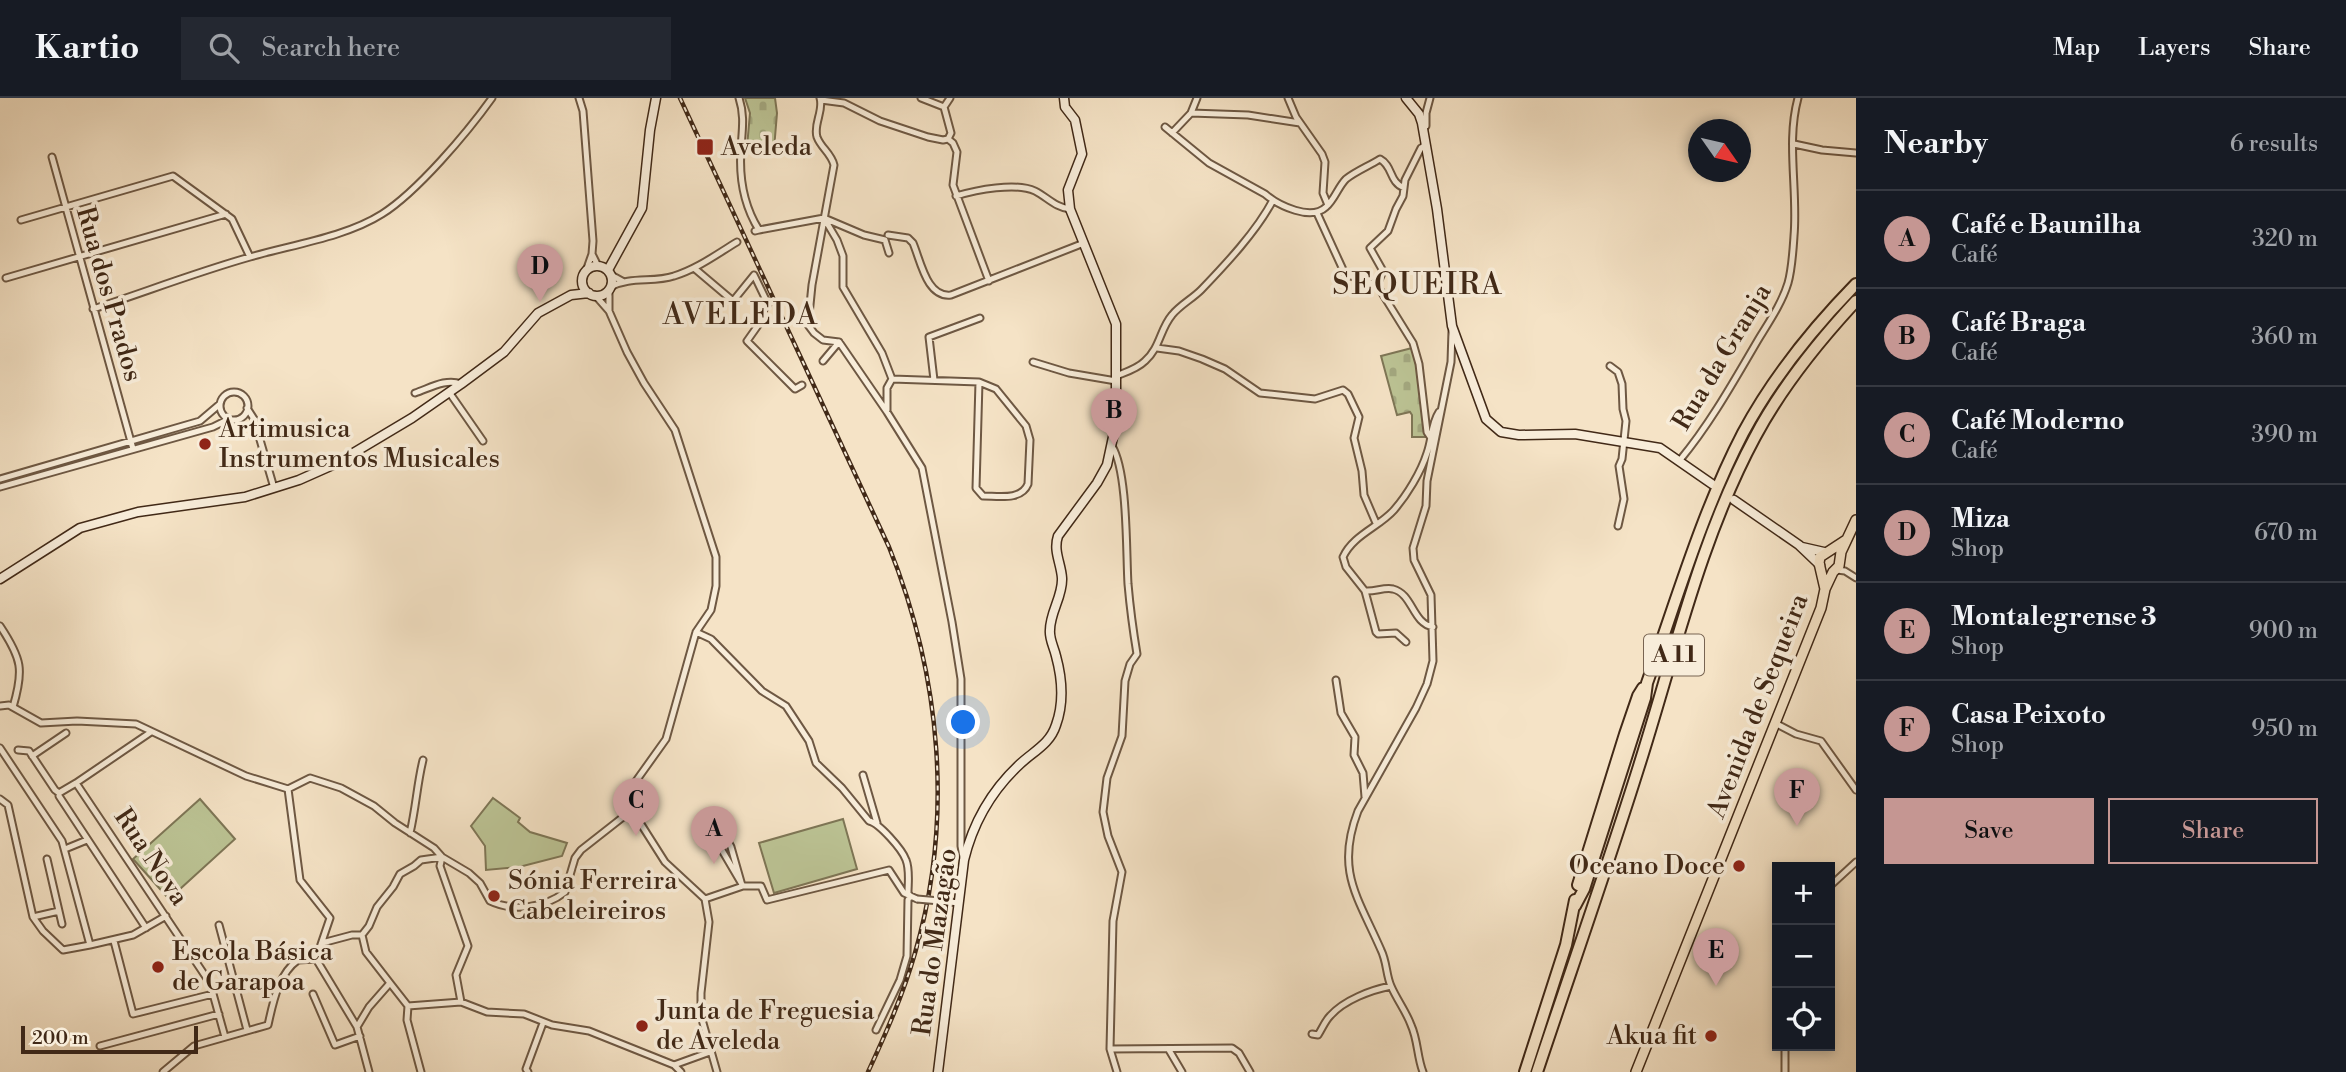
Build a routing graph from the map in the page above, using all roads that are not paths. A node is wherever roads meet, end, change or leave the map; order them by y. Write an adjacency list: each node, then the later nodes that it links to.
1 (492, 98): 40 (street)
2 (579, 98): 38 (street)
3 (656, 98): 42 (street)
4 (739, 98): 32 (street)
5 (921, 98): 14 (street)
6 (950, 98): 14 (street)
7 (1064, 98): 29 (street)
8 (1197, 98): 15 (street)
9 (1288, 98): 16 (street)
10 (1406, 98): 20 (street)
11 (1430, 98): 20 (street)
12 (1798, 98): 21 (street, Rua da Granja)
13 (820, 99): 19 (street); 32 (street)
14 (944, 107): 19 (street)
15 (1191, 113): 16 (street); 18 (street)
16 (1300, 123): 27 (street)
17 (1165, 127): 18 (street)
18 (1171, 133): 26 (street)
19 (948, 139): 25 (street)
20 (1425, 144): 24 (street); 56 (street)
21 (1794, 144): 22 (street); 85 (street, Rua da Granja)
22 (1856, 153)
23 (52, 157): 28 (street, Rua dos Prados)
24 (1404, 188): 27 (street); 48 (street)
25 (956, 196): 29 (street); 46 (street)
26 (1273, 200): 30 (street); 58 (street)
27 (1328, 205): 30 (street)
28 (65, 208): 31 (street); 33 (street); 39 (street, Rua dos Prados)
29 (1070, 209): 36 (street, Rua do Mazagão)
30 (1317, 213): 48 (street)
31 (226, 214): 39 (street); 40 (street)
32 (824, 218): 37 (street); 57 (street); 64 (street)
33 (20, 220)
34 (888, 235): 46 (street)
35 (737, 242): 41 (street)
36 (1084, 243): 46 (street); 65 (street, Rua do Mazagão)
37 (889, 253)
38 (592, 254): 42 (street); 43 (street)
39 (78, 257): 44 (street); 53 (street, Rua dos Prados)
40 (250, 257): 53 (street)
41 (694, 268): 45 (street); 69 (street)
42 (605, 269): 43 (street); 45 (street); 49 (street)
43 (584, 276): 50 (street); 51 (street)
44 (6, 278)
45 (622, 281): 49 (street)
46 (989, 281)
47 (1856, 284): 180 (highway, A 11)
48 (1377, 285): 79 (street)
49 (610, 288): 50 (street); 54 (street)
50 (592, 294): 51 (street); 54 (street)
51 (571, 295): 68 (street)
52 (1856, 301): 181 (highway, A 11)
53 (93, 309): 81 (street, Rua dos Prados)
54 (609, 311): 105 (street)
55 (981, 318): 66 (street)
56 (1452, 326): 59 (street); 62 (street)
57 (839, 342): 60 (street); 73 (street)
58 (1157, 348): 65 (street); 92 (street)
59 (1462, 355): 62 (street); 82 (street)
60 (824, 361)
61 (1033, 362): 65 (street)
62 (1451, 362): 76 (street)
63 (1610, 366): 82 (street)
64 (892, 379): 66 (street); 70 (street)
65 (1116, 379): 83 (street, Rua do Mazagão)
66 (934, 380): 67 (street)
67 (979, 382): 67 (street)
68 (461, 384): 71 (street); 72 (street)
69 (802, 385)
70 (887, 388): 73 (street); 77 (street)
71 (449, 392): 80 (street); 89 (street)
72 (415, 393)
73 (873, 393): 77 (street)
74 (220, 404): 75 (street); 78 (street); 81 (street)
75 (247, 408): 78 (street); 89 (street)
76 (1441, 409): 79 (street); 104 (street)
77 (887, 412): 131 (street)
78 (229, 419): 84 (street)
79 (1431, 438): 92 (street)
80 (483, 440)
81 (131, 441): 84 (street, Rua dos Prados); 86 (street)
82 (1624, 441): 85 (street); 93 (street)
83 (1112, 446): 131 (street, Rua do Mazagão); 164 (street)
84 (133, 449): 88 (street)
85 (1679, 460): 87 (street)
86 (0, 479)
87 (1712, 484)
88 (0, 487)
89 (274, 488): 100 (street)
90 (1734, 500): 95 (street)
91 (1856, 520): 94 (main road, Avenida de Sequeira)
92 (1376, 523): 102 (street)
93 (1618, 526)
94 (1846, 540): 96 (main road); 98 (main road, Avenida de Sequeira)
95 (1799, 545): 96 (street); 97 (street)
96 (1827, 552): 97 (main road); 98 (main road)
97 (1821, 567): 98 (main road); 101 (main road, Avenida de Sequeira)
98 (1839, 567): 99 (street); 101 (main road, Avenida de Sequeira)
99 (1856, 578)
100 (0, 579)
101 (1825, 589): 110 (main road, Avenida de Sequeira)
102 (1365, 591): 104 (street); 106 (street)
103 (0, 626): 109 (street)
104 (1433, 627): 122 (street)
105 (696, 632): 124 (street); 125 (street)
106 (1406, 642)
107 (1336, 680): 122 (street)
108 (0, 706): 109 (street)
109 (13, 707): 111 (street)
110 (1775, 723): 120 (street); 182 (main road, Avenida de Sequeira)
111 (151, 732): 118 (street); 119 (street)
112 (66, 733): 115 (street)
113 (0, 748): 128 (street)
114 (18, 750): 115 (street)
115 (32, 756): 118 (street)
116 (423, 760): 126 (street)
117 (863, 775): 125 (street)
118 (76, 783): 139 (street, Rua Nova)
119 (288, 789): 126 (street); 146 (street)
120 (1856, 790)
121 (59, 796): 127 (street)
122 (1365, 797): 150 (street)
123 (0, 799): 140 (street)
124 (632, 810): 129 (street); 136 (street)
125 (877, 822): 135 (street)
126 (411, 833): 129 (street)
127 (88, 840): 128 (street); 143 (street)
128 (65, 849): 147 (street)
129 (442, 857): 144 (street); 153 (street)
130 (47, 859): 138 (street)
131 (964, 860): 137 (street, Rua do Mazagão)
132 (1856, 862): 133 (street)
133 (1835, 881)
134 (742, 884): 134 (street); 135 (street); 136 (street)
135 (914, 898): 137 (street, bridge); 159 (street)
136 (705, 899): 167 (street)
137 (959, 903): 175 (street, Rua do Mazagão)
138 (59, 911): 140 (street); 141 (street)
139 (166, 916): 143 (street); 152 (street, Rua Nova)
140 (33, 917): 147 (street)
141 (62, 924)
142 (219, 925): 158 (street)
143 (146, 928): 145 (street)
144 (362, 935): 146 (street); 149 (street)
145 (114, 941): 147 (street); 152 (street)
146 (323, 943): 148 (street)
147 (90, 945)
148 (316, 959): 157 (street); 158 (street)
149 (390, 984): 154 (street); 157 (street)
150 (1391, 986): 160 (street); 179 (street)
151 (313, 993): 161 (street)
152 (213, 994): 155 (street, Rua Nova)
153 (461, 1002): 154 (street); 156 (street)
154 (408, 1006): 172 (street)
155 (219, 1014): 162 (street, Rua Nova); 163 (street)
156 (542, 1023): 168 (street); 169 (street)
157 (357, 1027): 161 (street)
158 (247, 1030): 162 (street)
159 (876, 1030)
160 (1312, 1034)
161 (360, 1036): 171 (street)
162 (225, 1037): 170 (street)
163 (100, 1046)
164 (1110, 1049): 165 (street); 176 (street)
165 (1169, 1050): 177 (street); 178 (street)
166 (1785, 1051): 183 (street)
167 (710, 1052): 168 (street); 174 (street)
168 (674, 1065): 173 (street)
169 (526, 1071)
170 (163, 1072)
171 (369, 1072)
172 (421, 1072)
173 (681, 1072)
174 (717, 1072)
175 (938, 1072)
176 (1117, 1072)
177 (1182, 1072)
178 (1250, 1072)
179 (1423, 1072)
180 (1525, 1072)
181 (1537, 1072)
182 (1636, 1072)
183 (1785, 1072)

